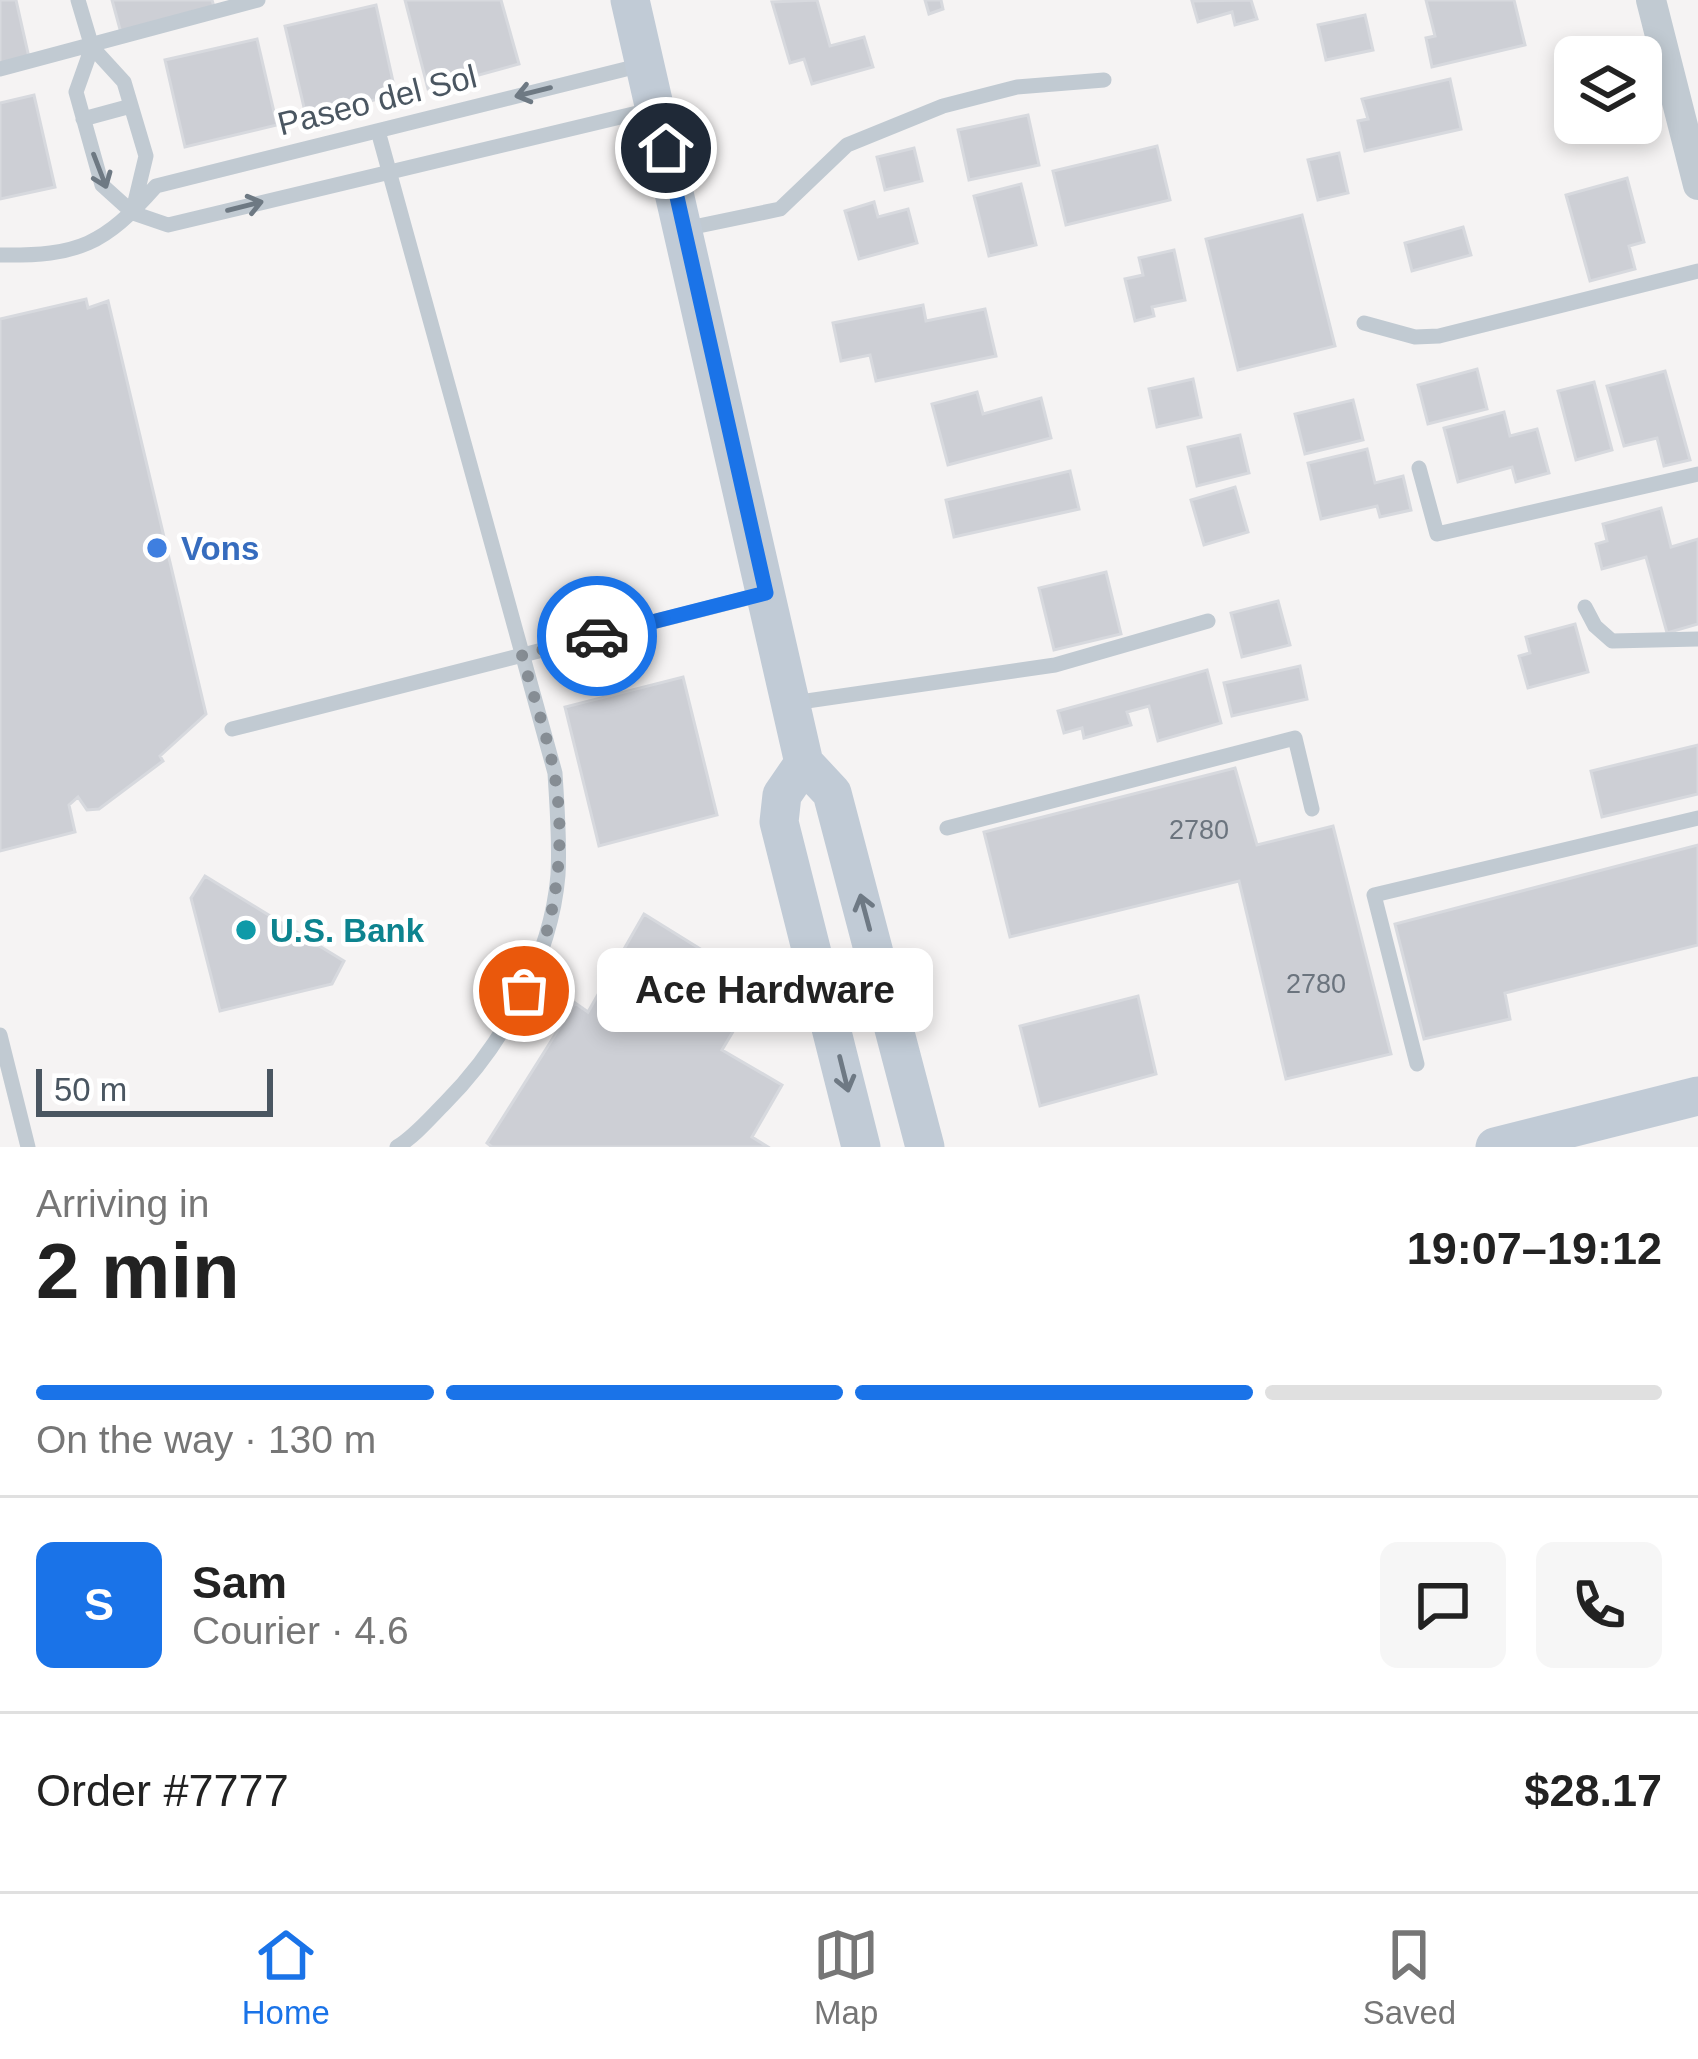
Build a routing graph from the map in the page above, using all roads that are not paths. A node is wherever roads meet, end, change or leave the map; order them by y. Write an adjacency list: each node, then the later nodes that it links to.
1 (78, 0): 5 (lane)
2 (258, 0): 5 (lane)
3 (630, 0): 6 (main road)
4 (1652, 0): 14 (street)
5 (92, 46): 7 (lane); 9 (lane); 11 (lane)
6 (646, 64): 10 (main road); 12 (lane, Paseo del Sol, one-way to 12)
7 (0, 69)
8 (1104, 80): 16 (lane)
9 (131, 106): 11 (lane); 15 (lane)
10 (657, 108): 13 (lane); 16 (main road)
11 (83, 119): 15 (lane, one-way to 15)
12 (378, 130): 13 (lane); 15 (lane, Paseo del Sol)
13 (388, 170): 15 (lane, one-way to 13); 26 (lane)
14 (1698, 185)
15 (133, 213): 17 (lane, Paseo del Sol)
16 (684, 229): 22 (main road)
17 (0, 255)
18 (1698, 271): 19 (lane)
19 (1364, 322)
20 (1419, 468): 21 (lane)
21 (1698, 474)
22 (766, 593): 26 (lane); 27 (main road)
23 (1585, 607): 25 (lane)
24 (1208, 621): 27 (lane)
25 (1698, 640)
26 (522, 655): 28 (lane); 37 (lane)
27 (790, 703): 29 (main road)
28 (232, 729)
29 (804, 763): 38 (main road, one-way to 38); 39 (main road, one-way to 29)
30 (1312, 809): 32 (lane)
31 (1698, 818): 34 (lane)
32 (947, 828)
33 (0, 1035): 36 (lane)
34 (1417, 1064)
35 (1698, 1096): 40 (main road)
36 (28, 1147)
37 (397, 1147)
38 (861, 1147)
39 (926, 1147)
40 (1495, 1147)

